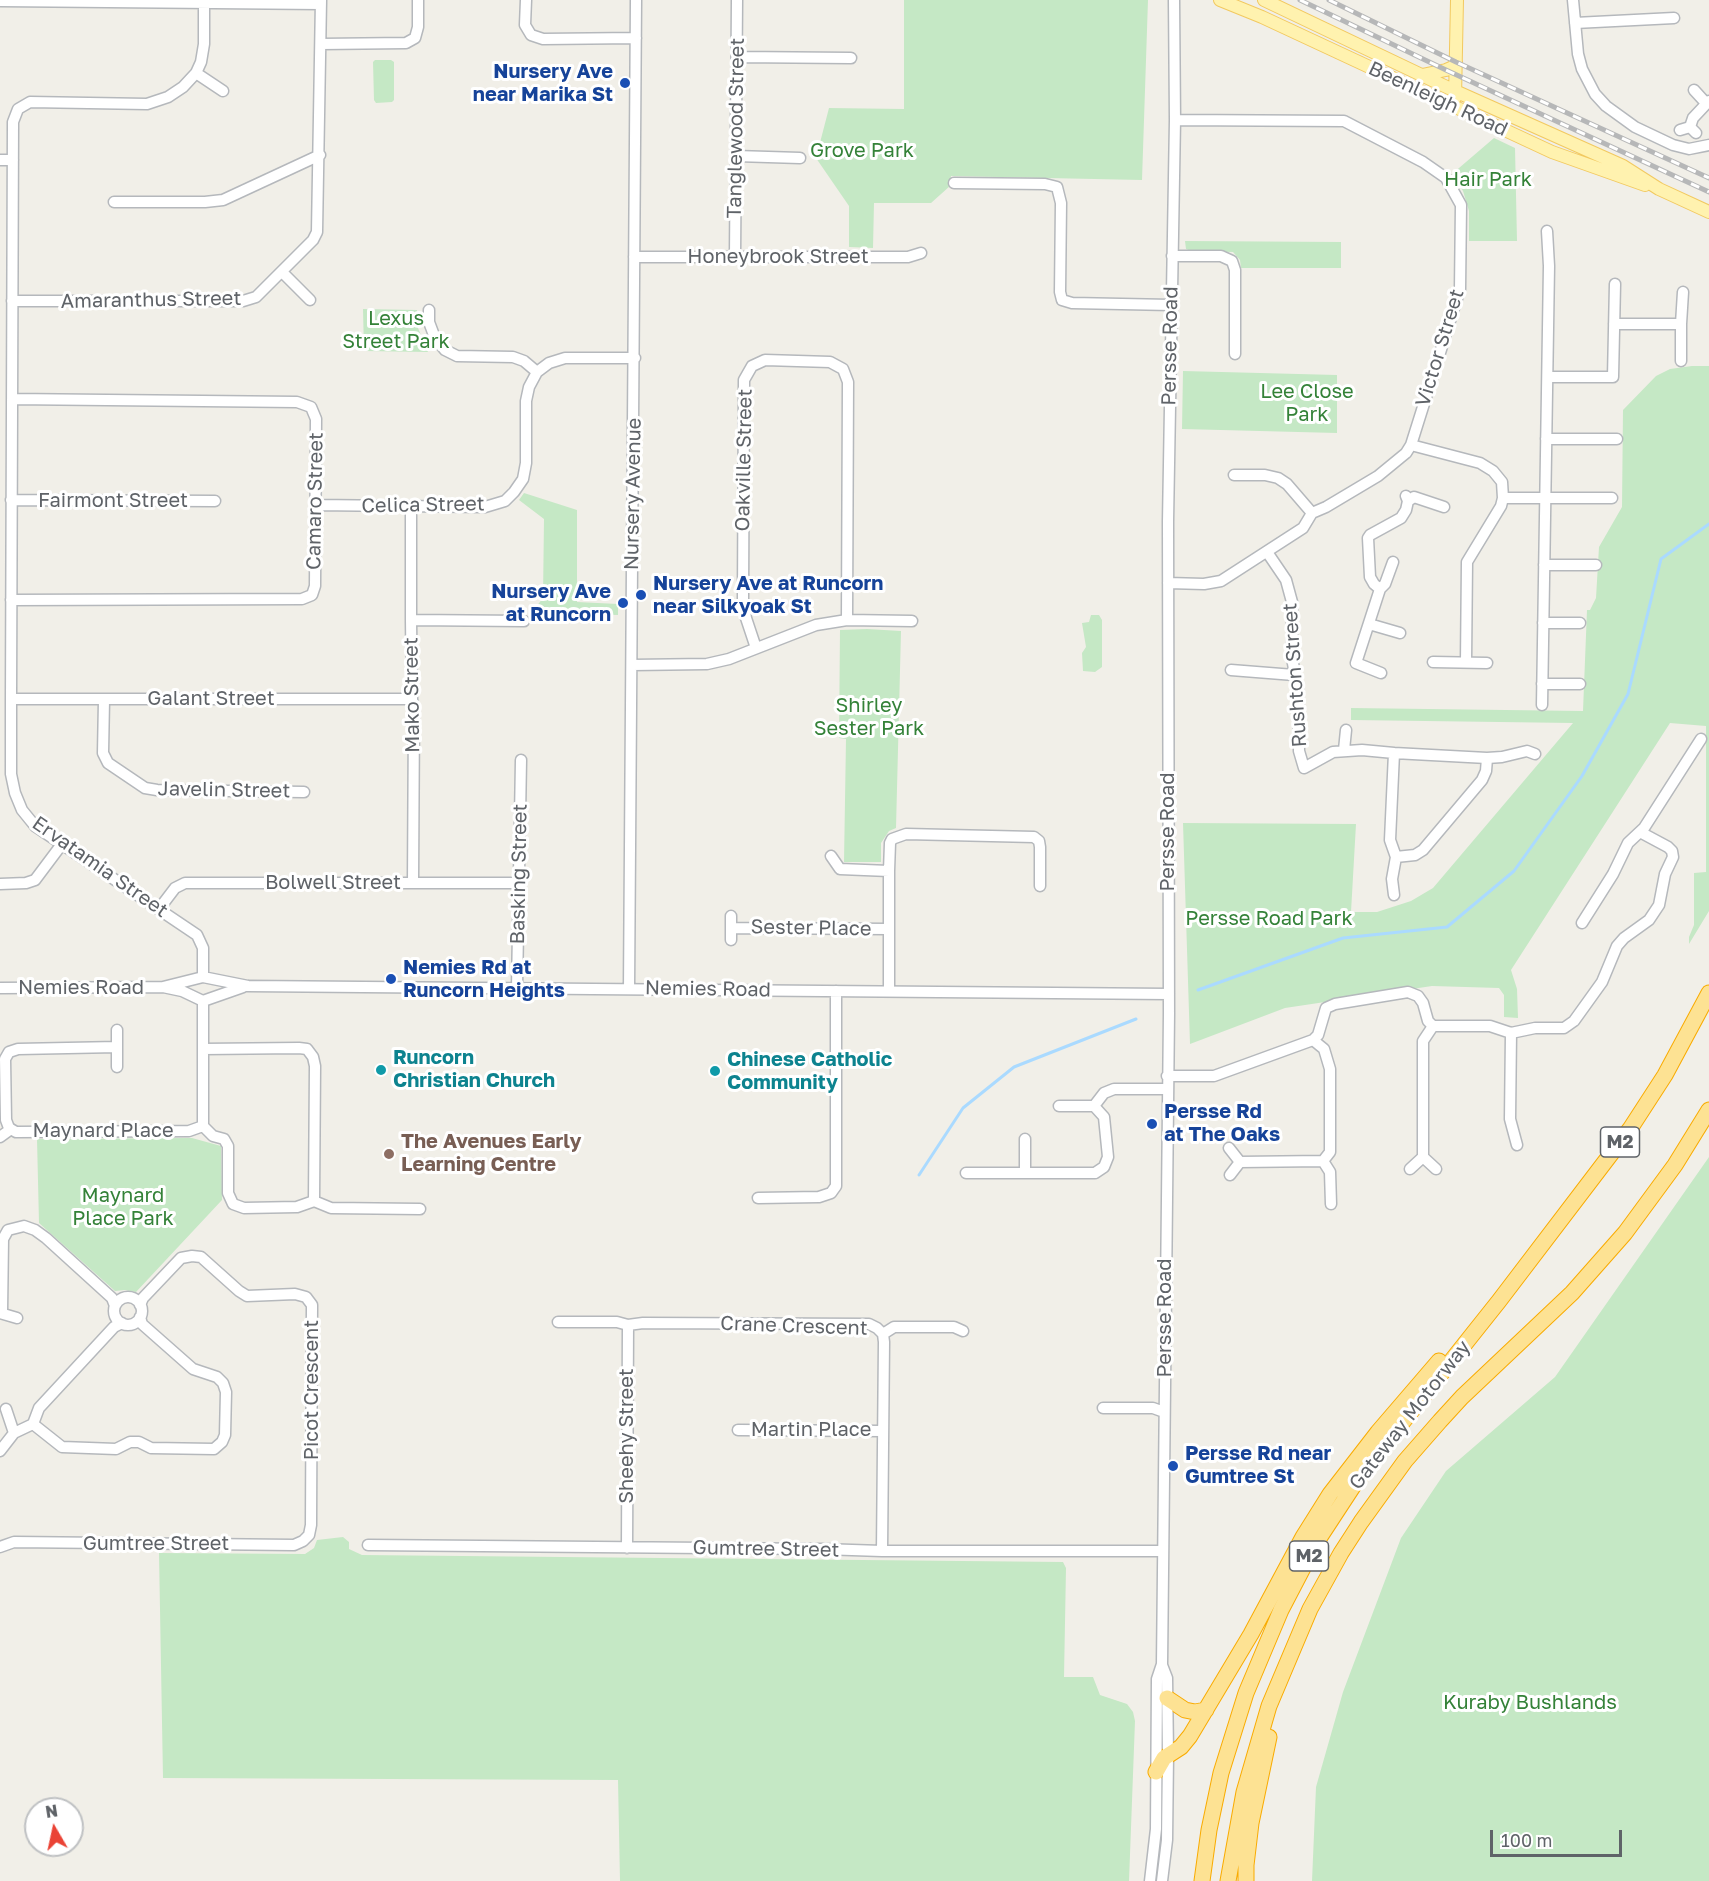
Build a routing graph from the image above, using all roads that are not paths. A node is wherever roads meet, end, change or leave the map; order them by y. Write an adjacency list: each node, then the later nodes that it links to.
1 (418, 0): 17 (street)
2 (526, 0): 16 (street)
3 (636, 0): 16 (street, Nursery Avenue)
4 (737, 0): 18 (street, Tanglewood Street)
5 (1174, 0): 28 (street, Persse Road)
6 (1221, 0): 27 (main road, Beenleigh Road)
7 (1264, 0): 22 (main road, Beenleigh Road)
8 (1457, 0): 20 (main road)
9 (1573, 0): 15 (street)
10 (0, 1): 11 (street)
11 (94, 1): 13 (street)
12 (321, 2): 13 (street); 17 (street, Amaranthus Street)
13 (204, 3): 21 (street)
14 (1674, 18): 15 (street)
15 (1575, 23): 30 (street)
16 (636, 38): 43 (street, Nursery Avenue)
17 (321, 44): 31 (street, Amaranthus Street)
18 (737, 57): 19 (street); 32 (street, Tanglewood Street)
19 (851, 58)
20 (1456, 62): 22 (main road); 24 (main road)
21 (196, 73): 25 (street); 35 (street, Ervatamia Street)
22 (1422, 75): 24 (main road, Beenleigh Road)
23 (1694, 90): 26 (street)
24 (1455, 91): 27 (main road); 37 (main road, Beenleigh Road)
25 (223, 92)
26 (1708, 102): 29 (street)
27 (1454, 105): 37 (main road, Beenleigh Road)
28 (1175, 120): 42 (street, Persse Road); 64 (street, Victor Street)
29 (1688, 130)
30 (1709, 145)
31 (320, 155): 38 (street); 45 (street, Amaranthus Street)
32 (736, 156): 33 (street); 44 (street, Tanglewood Street)
33 (800, 158)
34 (0, 160): 35 (street)
35 (13, 160): 49 (street, Ervatamia Street)
36 (954, 183): 50 (street)
37 (1659, 189): 39 (main road, Beenleigh Road)
38 (114, 202)
39 (1709, 212)
40 (1550, 241): 60 (street)
41 (921, 253): 44 (street, Honeybrook Street)
42 (1172, 256): 50 (street, Persse Road); 55 (street)
43 (634, 257): 44 (street, Honeybrook Street); 56 (street, Nursery Avenue)
44 (735, 257)
45 (282, 272): 48 (street); 49 (street, Amaranthus Street)
46 (1614, 284): 52 (street)
47 (1683, 292): 53 (street)
48 (310, 300)
49 (12, 301): 61 (street, Ervatamia Street)
50 (1171, 305): 79 (street, Persse Road)
51 (429, 310): 54 (street)
52 (1614, 324): 53 (street); 60 (street)
53 (1681, 324): 58 (street)
54 (445, 350): 57 (street); 59 (street)
55 (1235, 354)
56 (635, 358): 59 (street); 95 (street, Nursery Avenue)
57 (438, 361)
58 (1682, 361)
59 (537, 372): 72 (street, Celica Street)
60 (1548, 377): 62 (street)
61 (12, 399): 69 (street, Ervatamia Street); 71 (street, Camaro Street)
62 (1546, 439): 63 (street); 67 (street)
63 (1617, 439)
64 (1411, 445): 66 (street); 74 (street, Victor Street)
65 (1234, 475): 74 (street)
66 (1503, 498): 67 (street); 93 (street)
67 (1545, 498): 68 (street); 77 (street)
68 (1612, 498)
69 (11, 500): 70 (street, Fairmont Street); 81 (street, Ervatamia Street)
70 (215, 501)
71 (316, 505): 72 (street, Celica Street); 81 (street, Camaro Street)
72 (411, 507): 82 (street, Mako Street)
73 (1444, 507): 80 (street)
74 (1312, 513): 75 (street, Victor Street)
75 (1267, 552): 79 (street, Victor Street); 98 (street, Rushton Street)
76 (1393, 562): 80 (street)
77 (1544, 565): 78 (street); 86 (street)
78 (1596, 565)
79 (1168, 583): 138 (street, Persse Road)
80 (1380, 589): 88 (street)
81 (11, 600): 90 (street, Ervatamia Street)
82 (411, 620): 84 (street); 102 (street, Mako Street)
83 (847, 620): 85 (street); 91 (street); 91 (street, Oakville Street)
84 (524, 621)
85 (912, 621)
86 (1543, 623): 87 (street); 99 (street)
87 (1580, 623)
88 (1369, 624): 89 (street); 97 (street)
89 (1400, 633)
90 (5, 648): 101 (street, Ervatamia Street)
91 (756, 648): 95 (street)
92 (1433, 662): 93 (street)
93 (1466, 662): 94 (street)
94 (1487, 663)
95 (632, 665): 134 (street, Nursery Avenue)
96 (1231, 670): 98 (street)
97 (1382, 673)
98 (1294, 675): 107 (street, Rushton Street)
99 (1542, 684): 100 (street); 104 (street)
100 (1580, 684)
101 (11, 699): 103 (street, Galant Street); 114 (street, Ervatamia Street)
102 (412, 699): 103 (street, Galant Street); 118 (street, Mako Street)
103 (104, 700): 112 (street, Javelin Street)
104 (1542, 705)
105 (1347, 730): 107 (street)
106 (1701, 739): 113 (street)
107 (1344, 750): 108 (street)
108 (1394, 753): 110 (street); 116 (street)
109 (1535, 754): 110 (street)
110 (1487, 758): 116 (street)
111 (521, 760): 119 (street, Basking Street)
112 (304, 792)
113 (1640, 832): 125 (street); 142 (street)
114 (62, 844): 120 (street); 123 (street, Ervatamia Street)
115 (831, 856): 117 (street)
116 (1396, 857): 122 (street)
117 (889, 871): 121 (street); 127 (street)
118 (413, 883): 119 (street, Bolwell Street); 123 (street, Bolwell Street)
119 (518, 883): 133 (street, Basking Street)
120 (0, 884)
121 (1040, 886)
122 (1394, 895)
123 (159, 909): 129 (street, Ervatamia Street)
124 (731, 915): 126 (street, Sester Place)
125 (1582, 923)
126 (732, 928): 127 (street, Sester Place); 128 (street, Sester Place)
127 (889, 929): 136 (street)
128 (731, 940)
129 (203, 979): 130 (street, Nemies Road); 131 (street, Nemies Road); 139 (street); 139 (street)
130 (248, 986): 133 (street, Nemies Road); 139 (street, Nemies Road)
131 (163, 987): 132 (street, Nemies Road); 139 (street, Nemies Road)
132 (0, 988)
133 (517, 988): 134 (street, Nemies Road)
134 (629, 989): 135 (street, Nemies Road)
135 (836, 991): 136 (street, Nemies Road); 166 (street)
136 (889, 991): 138 (street, Nemies Road)
137 (1709, 993): 170 (highway, Gateway Motorway / M2)
138 (1169, 994): 147 (street, Persse Road)
139 (203, 998): 145 (street)
140 (1432, 1026): 142 (street); 143 (street); 158 (street)
141 (117, 1030): 144 (street)
142 (1511, 1033): 156 (street)
143 (1313, 1040): 147 (street); 159 (street)
144 (117, 1047): 146 (street); 153 (street, Maynard Place)
145 (203, 1049): 152 (street); 167 (street)
146 (117, 1067)
147 (1167, 1076): 148 (street, Persse Road)
148 (1167, 1089): 150 (street); 183 (street, Persse Road)
149 (1059, 1106): 150 (street)
150 (1095, 1106): 164 (street)
151 (1709, 1110): 196 (highway, Gateway Motorway / M2)
152 (203, 1126): 153 (street, Maynard Place); 167 (street)
153 (11, 1129): 154 (street)
154 (0, 1137)
155 (1025, 1139): 164 (street)
156 (1517, 1145)
157 (1229, 1148): 160 (street)
158 (1423, 1157): 161 (street); 162 (street)
159 (1323, 1161): 160 (street); 168 (street)
160 (1240, 1162): 165 (street)
161 (1436, 1168)
162 (1410, 1169)
163 (966, 1173): 164 (street)
164 (1025, 1173)
165 (1230, 1175)
166 (758, 1198)
167 (314, 1201): 169 (street)
168 (1331, 1204)
169 (420, 1209)
170 (1514, 1280): 198 (highway); 203 (highway, Gateway Motorway / M2)
171 (116, 1301): 172 (street); 173 (street); 177 (street)
172 (140, 1301): 175 (street); 189 (street, Picot Crescent)
173 (1, 1313): 174 (street)
174 (17, 1318)
175 (139, 1321): 177 (street); 184 (street)
176 (558, 1322): 178 (street, Crane Crescent)
177 (118, 1323): 184 (street)
178 (628, 1325): 180 (street, Crane Crescent); 192 (street, Sheehy Street)
179 (963, 1331): 180 (street)
180 (883, 1334): 186 (street, Crane Crescent)
181 (1103, 1408): 183 (street)
182 (6, 1409): 187 (street)
183 (1164, 1412): 194 (street, Persse Road)
184 (33, 1424): 187 (street)
185 (738, 1430): 186 (street, Martin Place)
186 (883, 1431): 193 (street, Crane Crescent)
187 (14, 1433): 188 (street)
188 (0, 1451)
189 (309, 1535): 191 (street, Gumtree Street)
190 (368, 1545): 192 (street, Gumtree Street)
191 (0, 1547)
192 (627, 1548): 193 (street, Gumtree Street)
193 (882, 1551): 194 (street, Gumtree Street)
194 (1163, 1551): 195 (street, Persse Road)
195 (1162, 1664): 197 (street, Persse Road); 200 (street, Persse Road)
196 (1278, 1681): 204 (highway, Gateway Motorway / M2); 205 (highway)
197 (1167, 1698): 198 (highway); 199 (street, Persse Road)
198 (1206, 1710): 199 (highway)
199 (1168, 1755): 200 (highway); 202 (street, Persse Road)
200 (1156, 1772): 201 (street, Persse Road)
201 (1150, 1881)
202 (1162, 1881)
203 (1202, 1881)
204 (1228, 1881)
205 (1246, 1881)

